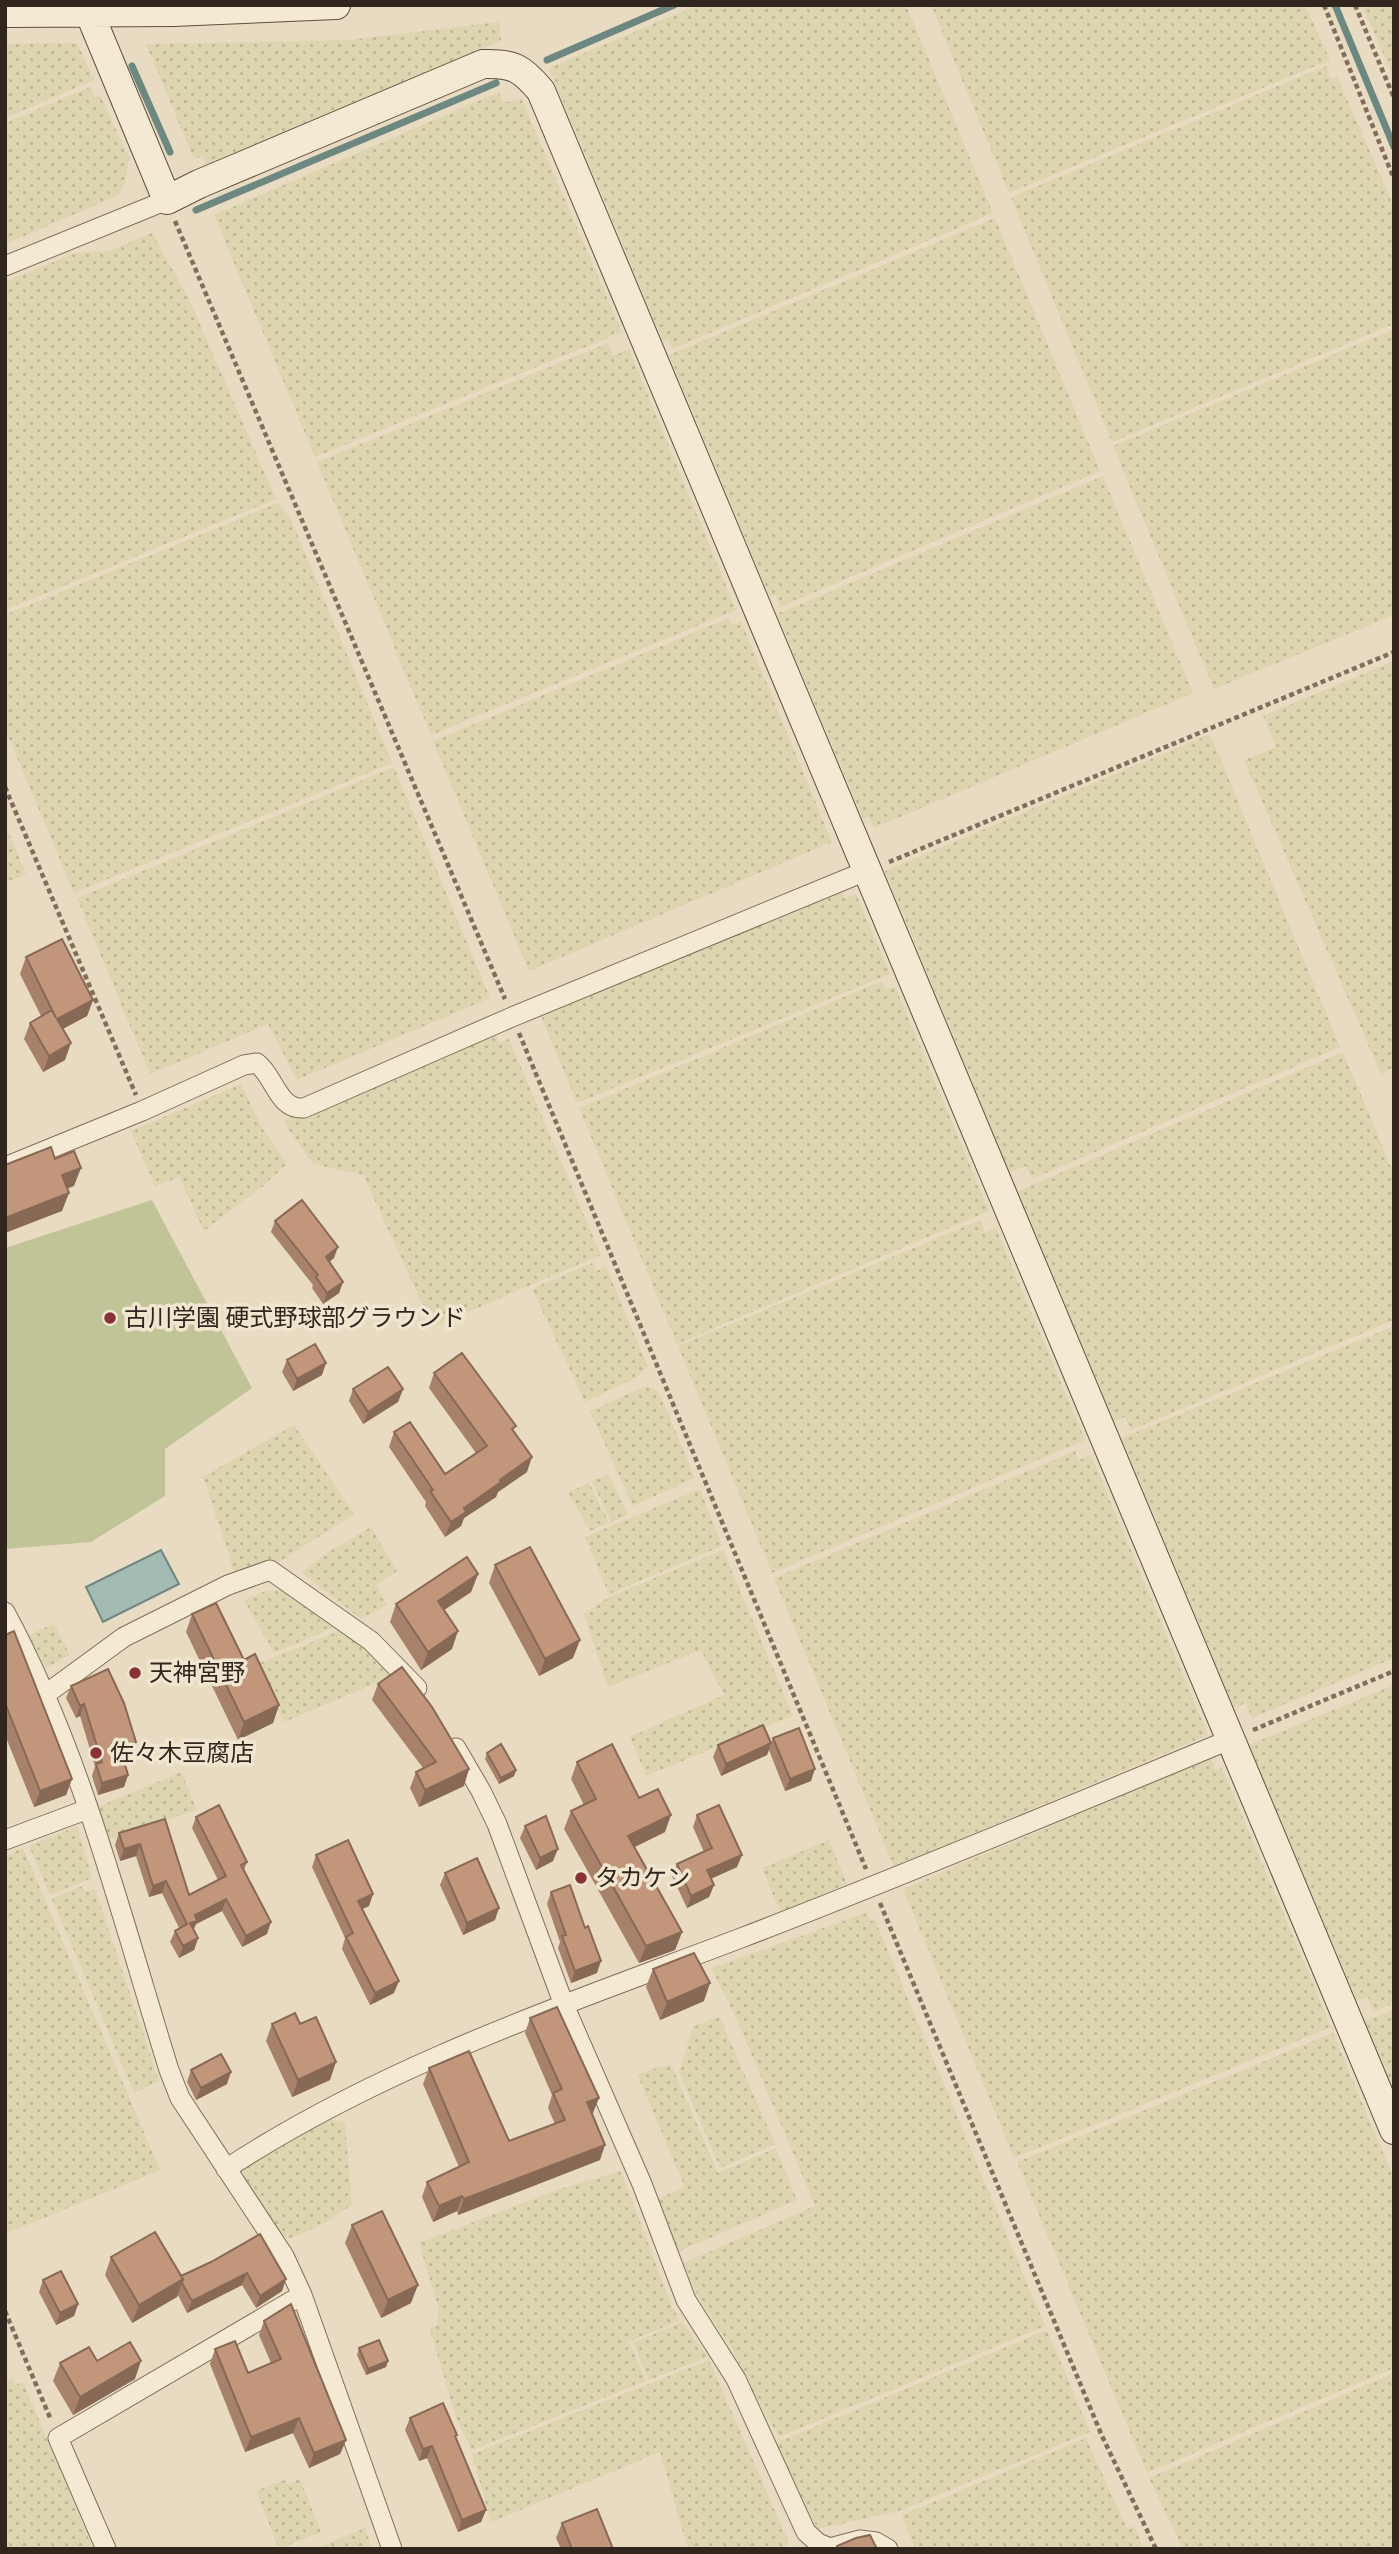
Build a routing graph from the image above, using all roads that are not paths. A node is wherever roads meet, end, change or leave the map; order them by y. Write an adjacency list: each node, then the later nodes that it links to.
1 (336, 5): 2 (street)
2 (87, 9): 3 (street); 4 (street)
3 (5, 13)
4 (167, 200): 5 (street); 6 (street)
5 (5, 267)
6 (866, 872): 7 (street); 12 (street)
7 (5, 1167)
8 (5, 1612): 9 (street)
9 (46, 1694): 10 (street); 13 (street)
10 (425, 1699)
11 (444, 1729): 15 (street)
12 (1229, 1740): 15 (street); 16 (street)
13 (88, 1809): 14 (street); 17 (street)
14 (5, 1840)
15 (564, 2005): 17 (street); 21 (street)
16 (1394, 2130)
17 (226, 2169): 18 (street)
18 (302, 2295): 19 (street); 20 (street)
19 (106, 2549)
20 (392, 2549)
21 (888, 2549)

